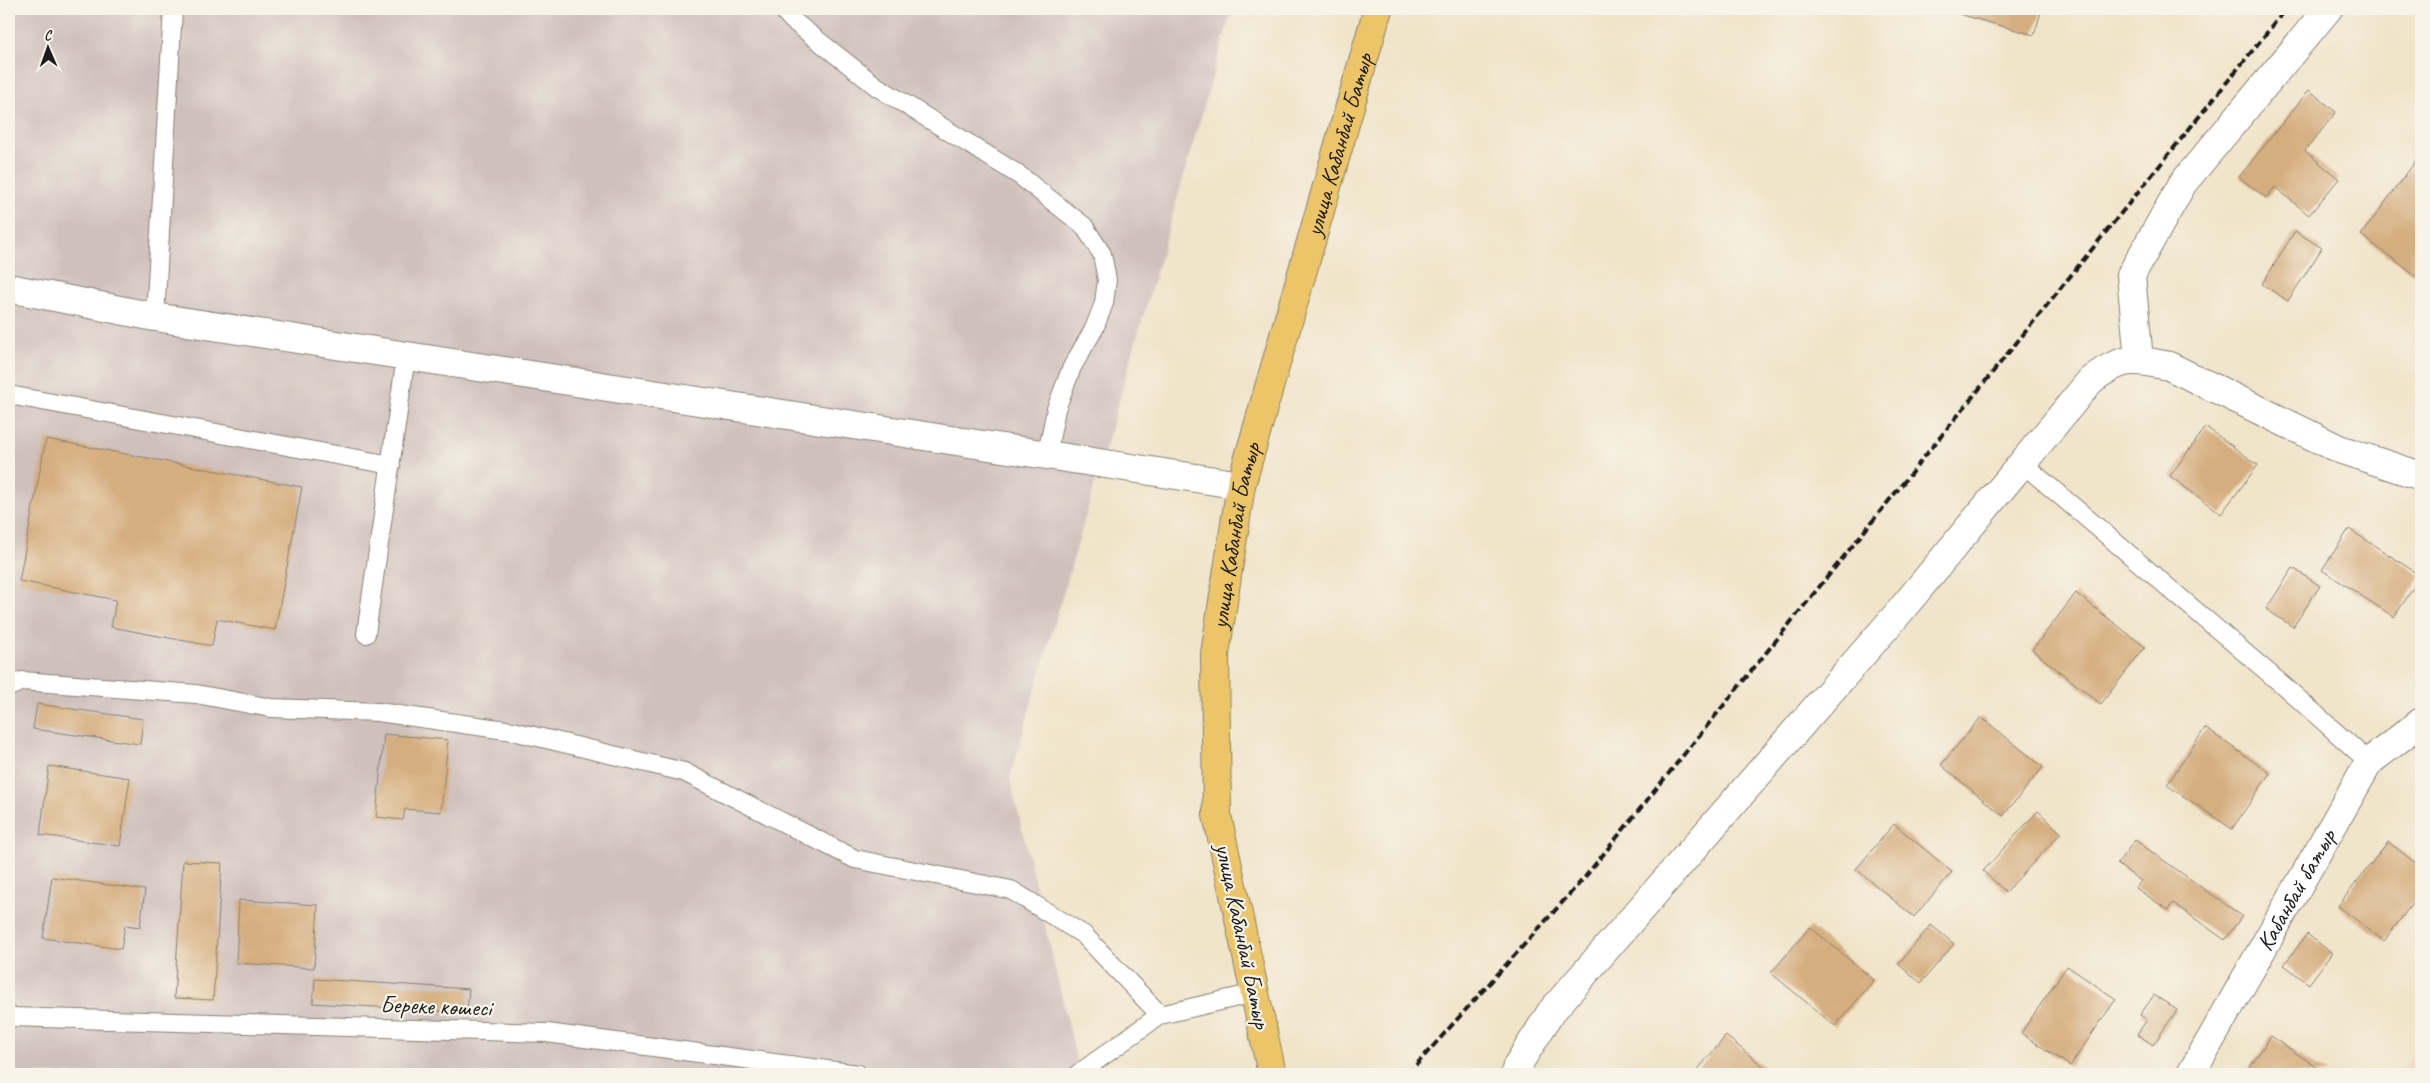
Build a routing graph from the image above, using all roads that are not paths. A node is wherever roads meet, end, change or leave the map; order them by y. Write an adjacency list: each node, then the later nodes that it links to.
1 (173, 9): 6 (lane)
2 (782, 9): 10 (lane)
3 (1378, 9): 14 (main road, улица Кабанбай Батыр)
4 (2328, 9): 8 (street)
5 (9, 288): 6 (street)
6 (155, 317): 7 (street)
7 (406, 356): 10 (street); 12 (lane)
8 (2139, 360): 11 (street); 13 (street)
9 (9, 395): 12 (lane)
10 (1047, 455): 14 (street)
11 (2022, 464): 18 (lane); 25 (street)
12 (391, 465): 15 (lane)
13 (2421, 476)
14 (1241, 485): 19 (main road, улица Кабанбай Батыр)
15 (366, 634)
16 (9, 687): 20 (lane)
17 (2421, 722): 18 (street, Кабанбай батыр)
18 (2370, 762): 26 (street, Кабанбай батыр)
19 (1255, 993): 20 (lane); 24 (main road, улица Кабанбай Батыр)
20 (1160, 1015): 23 (lane)
21 (9, 1017): 22 (lane, Береке көшесі)
22 (858, 1074)
23 (1078, 1074)
24 (1272, 1074)
25 (1515, 1074)
26 (2191, 1074)

